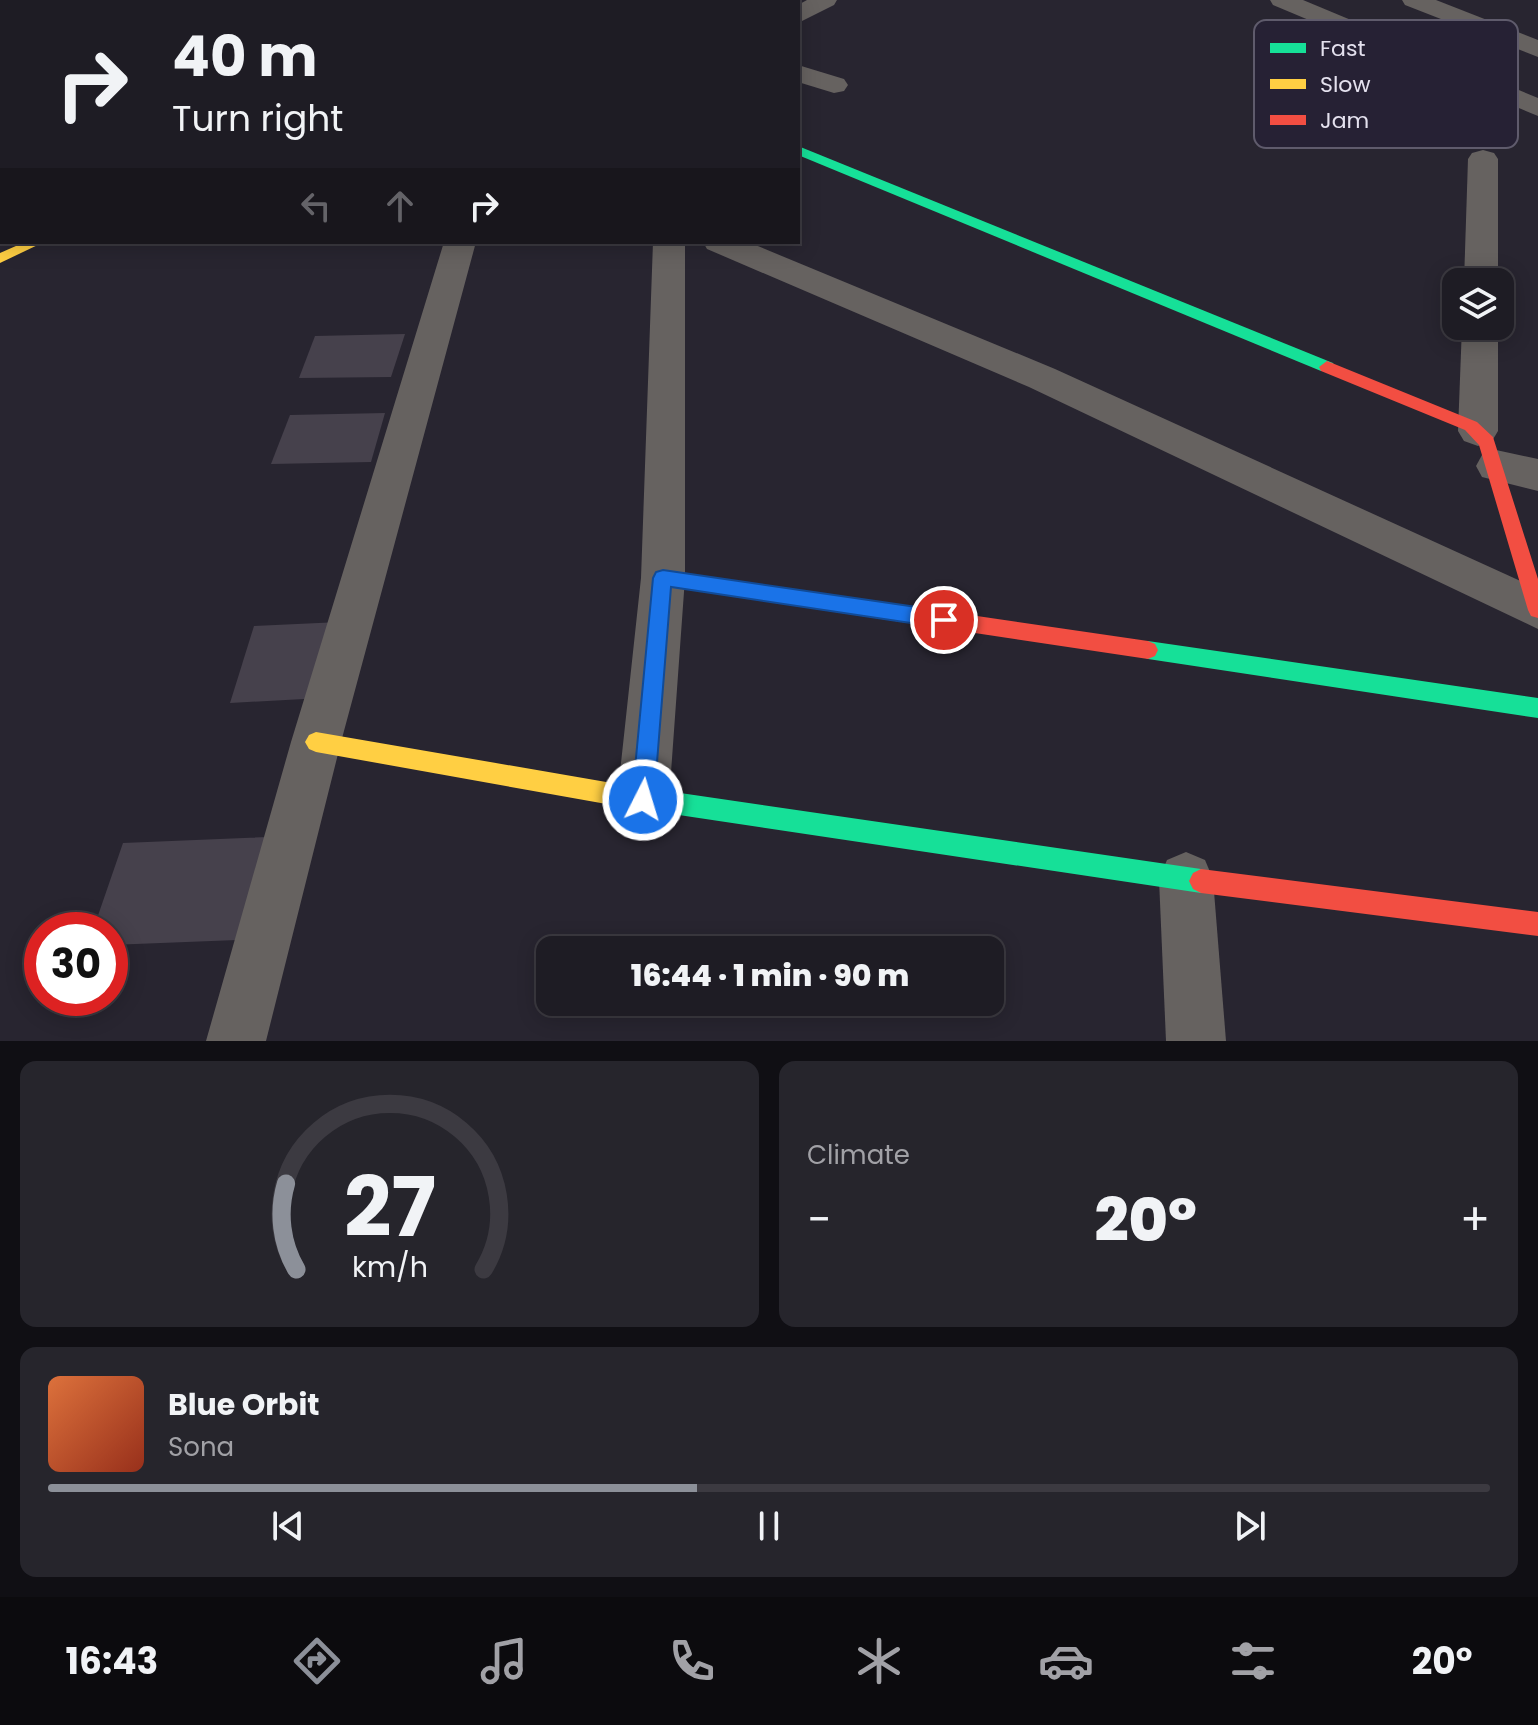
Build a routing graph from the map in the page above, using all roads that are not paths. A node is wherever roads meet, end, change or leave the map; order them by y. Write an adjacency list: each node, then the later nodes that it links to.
1 (825, 0): 4 (street)
2 (1282, 0): 5 (street)
3 (1414, 0): 6 (street)
4 (800, 14)
5 (1329, 20)
6 (1465, 20)
7 (1518, 41): 8 (street)
8 (1538, 49)
9 (800, 74): 10 (street)
10 (834, 85)
11 (1518, 100): 12 (street)
12 (1538, 108)
13 (800, 151): 22 (street)
14 (1483, 159): 20 (street)
15 (32, 244): 19 (street)
16 (459, 244): 28 (street)
17 (669, 244): 25 (street)
18 (724, 244): 26 (street)
19 (0, 258)
20 (1481, 268)
21 (1480, 340): 22 (street)
22 (1478, 431): 23 (street)
23 (1496, 466): 24 (street); 26 (street)
24 (1538, 475)
25 (663, 578): 27 (street); 29 (street)
26 (1538, 610)
27 (1538, 708)
28 (316, 742): 29 (street); 32 (street)
29 (643, 800): 30 (street)
30 (1186, 879): 31 (street); 33 (street)
31 (1538, 924)
32 (236, 1041)
33 (1196, 1041)

